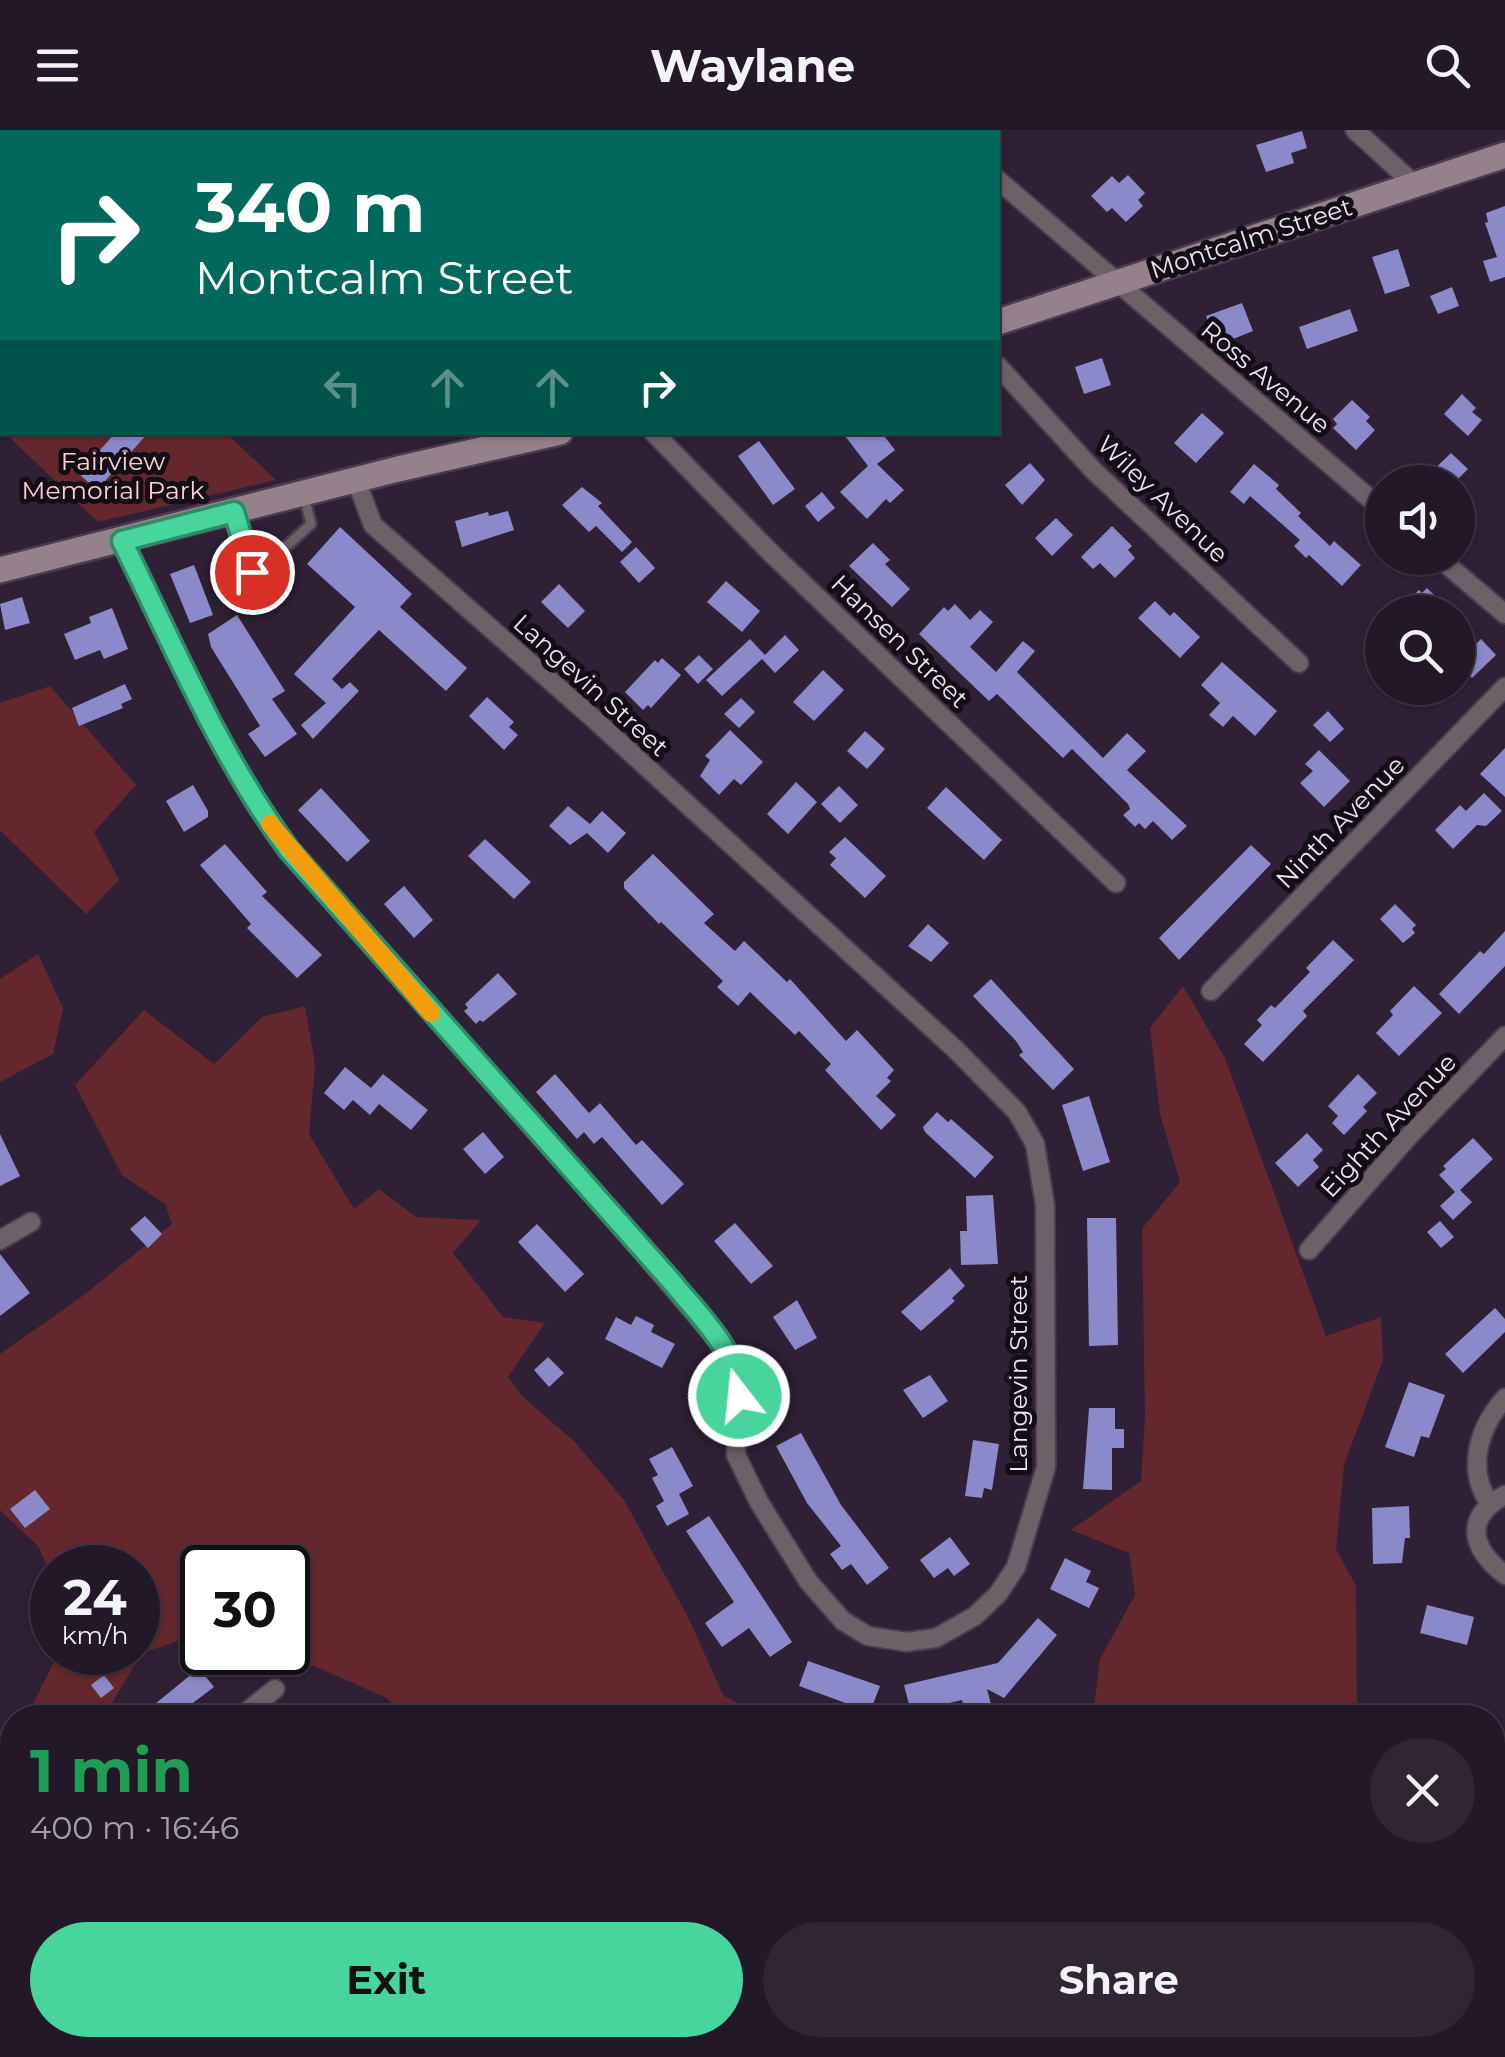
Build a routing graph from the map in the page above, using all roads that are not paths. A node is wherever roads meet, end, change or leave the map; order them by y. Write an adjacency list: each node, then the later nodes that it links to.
1 (1355, 130): 4 (street)
2 (1505, 155): 4 (main road, Montcalm Street)
3 (1000, 182): 5 (street, Ross Avenue)
4 (1415, 184): 5 (main road, Montcalm Street)
5 (1118, 283): 6 (main road, Montcalm Street); 12 (street, Ross Avenue)
6 (1000, 321)
7 (1000, 368): 18 (street, Wiley Avenue)
8 (547, 435): 10 (main road)
9 (655, 435): 20 (street, Hansen Street)
10 (356, 480): 11 (main road); 14 (street, Langevin Street)
11 (303, 494): 13 (main road); 13 (lane)
12 (1365, 494)
13 (234, 512): 14 (main road)
14 (122, 541): 15 (main road)
15 (0, 570)
16 (1460, 575): 17 (street)
17 (1505, 614)
18 (1299, 663)
19 (1505, 687): 21 (street, Ninth Avenue)
20 (1116, 883)
21 (1211, 991)
22 (1505, 1036): 25 (street, Eighth Avenue)
23 (32, 1222): 24 (street)
24 (0, 1240)
25 (1308, 1250)
26 (1505, 1398): 27 (street)
27 (1497, 1500): 28 (street)
28 (1505, 1575)
29 (275, 1689): 30 (street)
30 (255, 1705)

